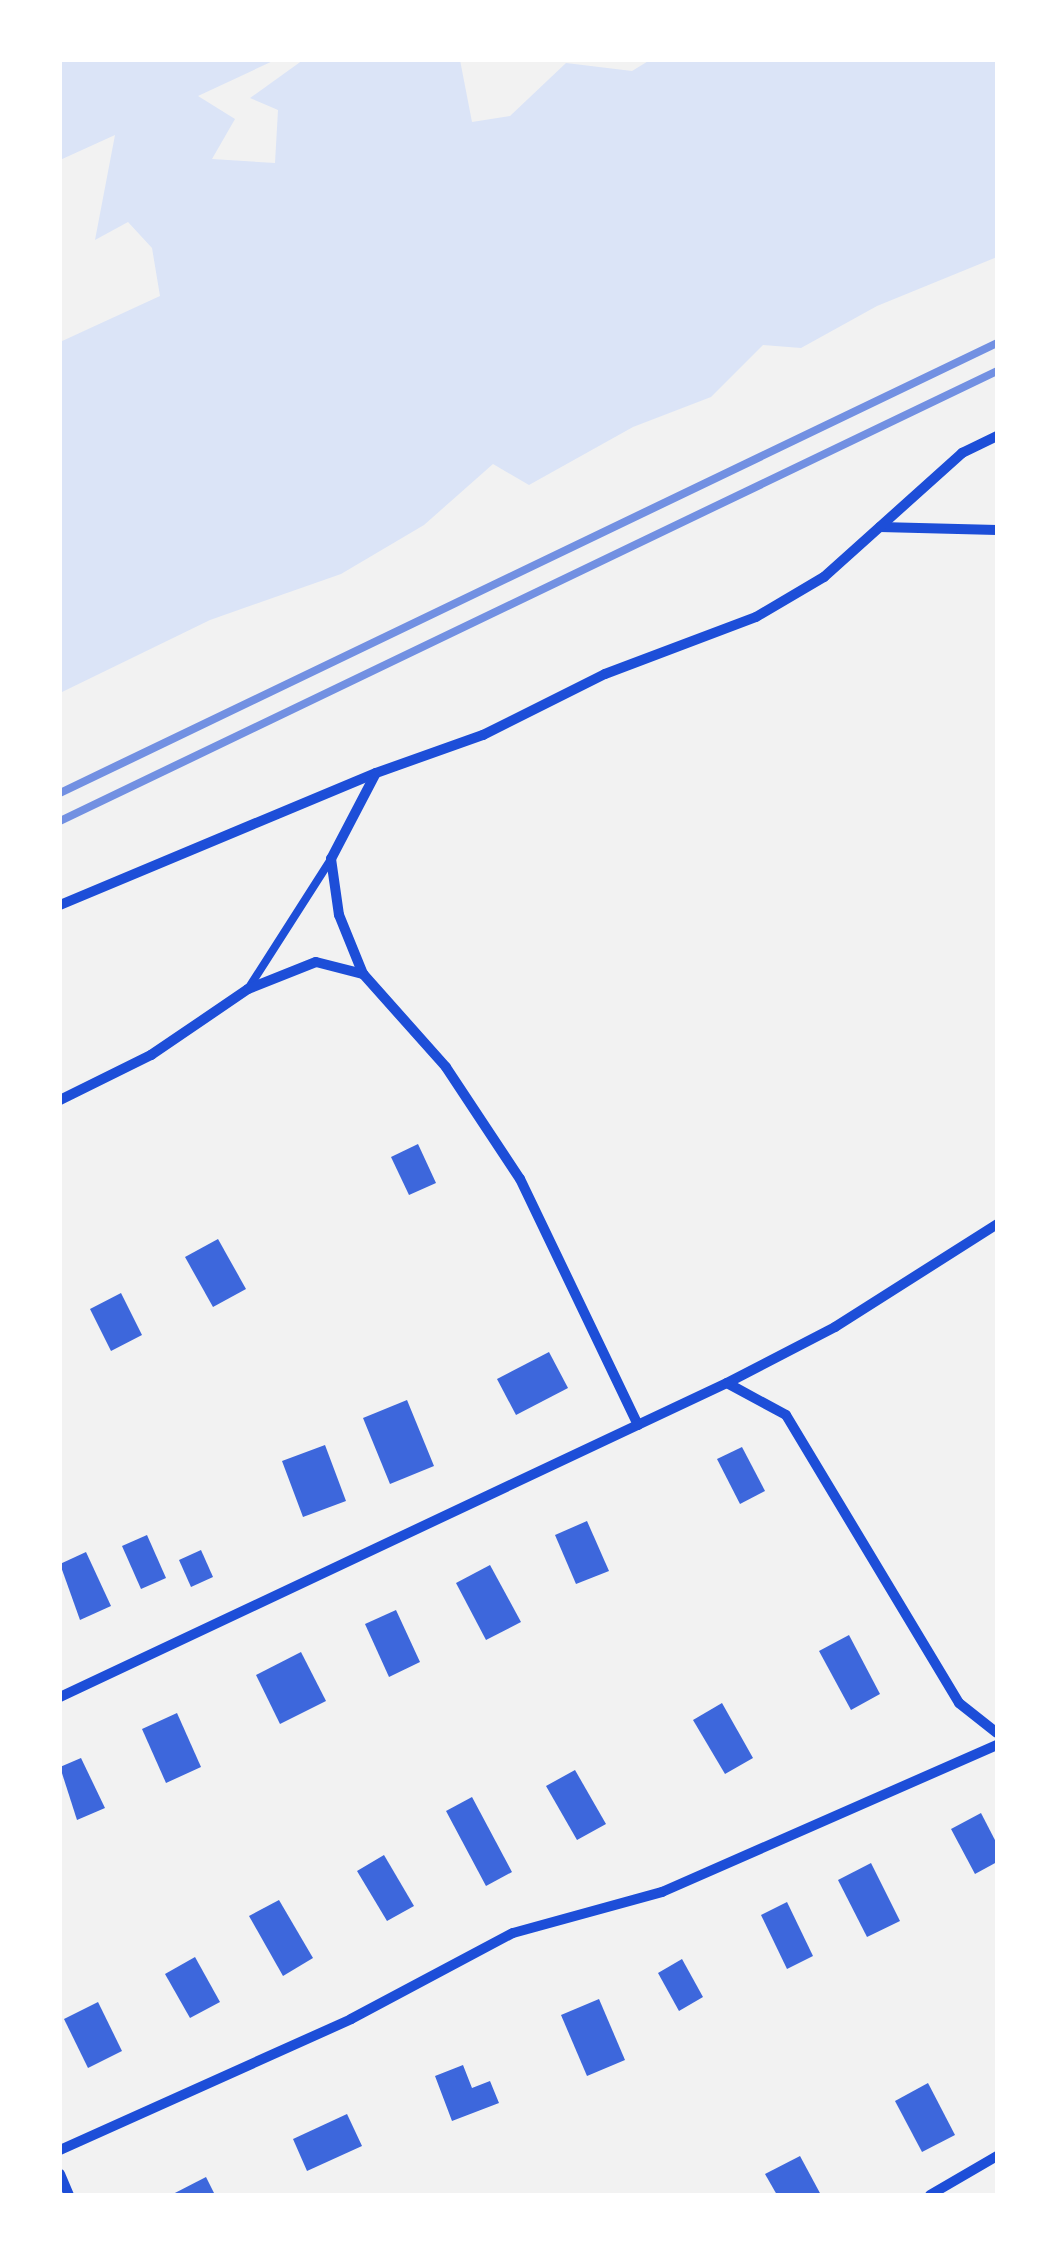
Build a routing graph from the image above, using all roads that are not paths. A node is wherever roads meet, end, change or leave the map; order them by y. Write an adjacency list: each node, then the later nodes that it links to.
1 (997, 436): 2 (street)
2 (880, 528): 3 (street); 4 (street)
3 (997, 530)
4 (376, 773): 5 (street); 6 (street)
5 (331, 859): 7 (street); 8 (lane)
6 (60, 905)
7 (363, 974): 8 (street); 12 (street)
8 (248, 989): 9 (street)
9 (60, 1100)
10 (997, 1224): 11 (street)
11 (727, 1383): 12 (street); 14 (street)
12 (638, 1425): 13 (street)
13 (60, 1697)
14 (997, 1733)
15 (997, 1745): 16 (street)
16 (60, 2150)
17 (997, 2156): 20 (street)
18 (60, 2174): 19 (street)
19 (69, 2195)
20 (930, 2195)

